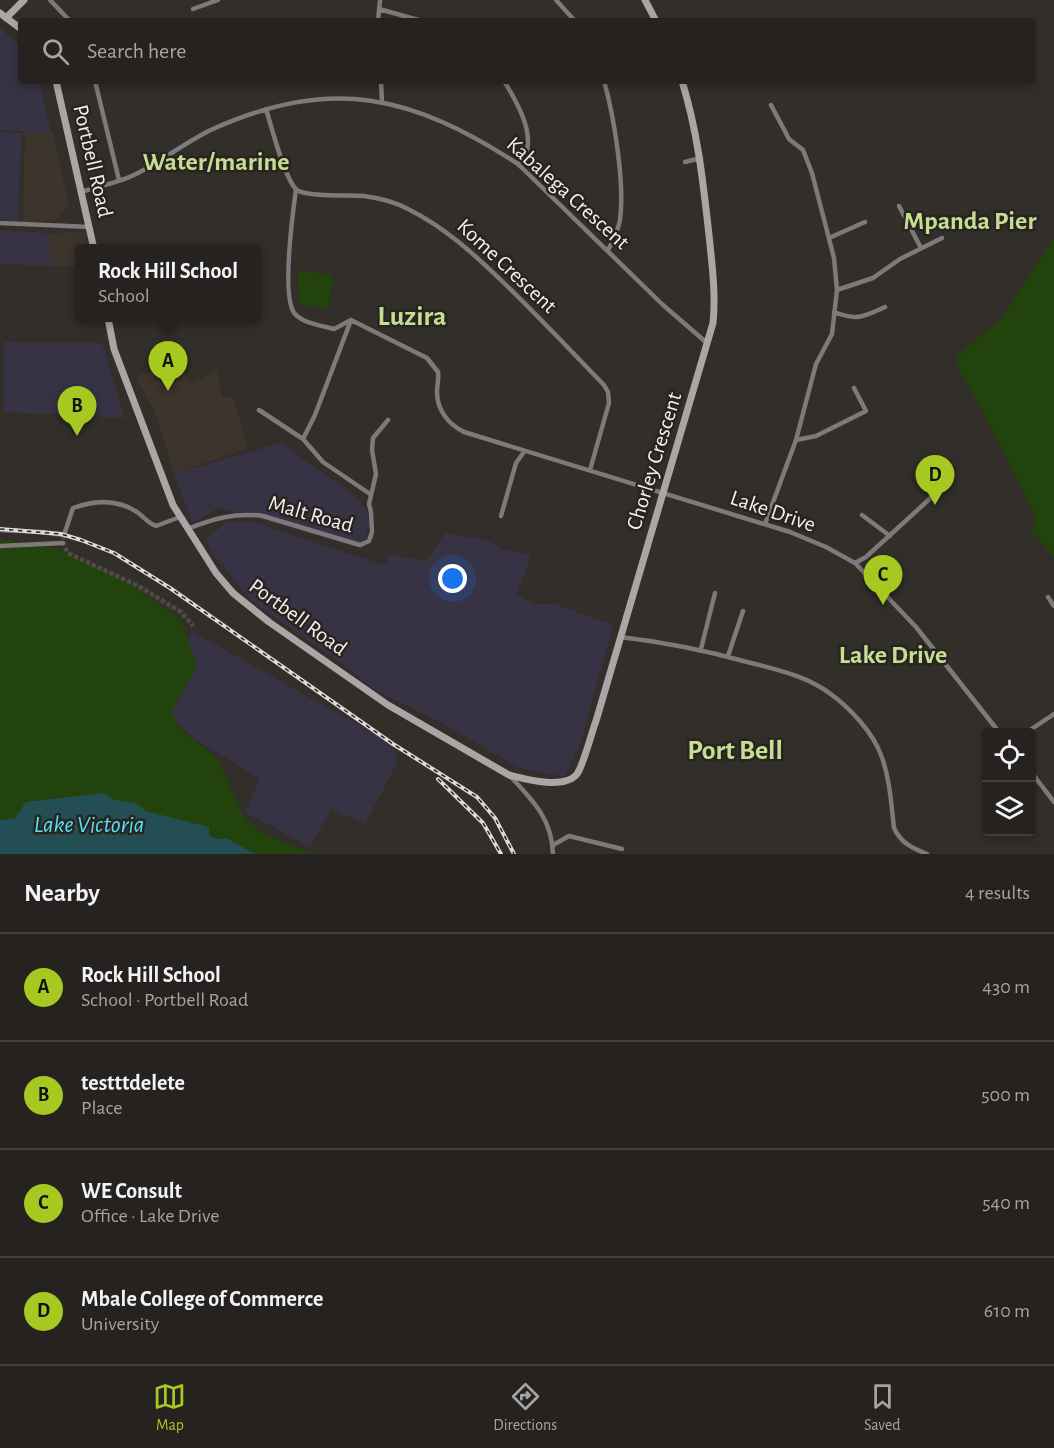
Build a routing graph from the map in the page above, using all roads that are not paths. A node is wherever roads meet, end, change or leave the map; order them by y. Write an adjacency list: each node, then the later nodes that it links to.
1 (24, 0): 9 (main road)
2 (50, 0): 10 (street)
3 (218, 0): 7 (street)
4 (380, 0): 8 (street)
5 (556, 0): 13 (street)
6 (645, 0): 14 (main road)
7 (193, 9)
8 (379, 9): 11 (street); 12 (street)
9 (3, 15): 15 (main road)
10 (67, 18)
11 (378, 18)
12 (411, 18)
13 (572, 18)
14 (654, 18)
15 (18, 27)
16 (57, 84): 30 (main road, Portbell Road)
17 (95, 84): 28 (street)
18 (381, 84): 22 (street)
19 (506, 84): 27 (street)
20 (605, 84): 39 (street)
21 (683, 84): 25 (main road, Chorley Crescent)
22 (382, 102): 24 (street, Kabalega Crescent); 27 (street, Kabalega Crescent)
23 (771, 105): 35 (street)
24 (266, 109): 28 (street, Kabalega Crescent); 29 (street)
25 (700, 158): 26 (street); 45 (main road, Chorley Crescent)
26 (686, 162)
27 (518, 164): 39 (street, Kabalega Crescent)
28 (118, 180): 30 (street, Kabalega Crescent)
29 (296, 189): 43 (street); 52 (street, Kome Crescent)
30 (82, 192): 34 (main road, Portbell Road)
31 (899, 206): 38 (street)
32 (865, 222): 35 (street)
33 (0, 223): 34 (street)
34 (90, 227): 37 (main road, Portbell Road)
35 (829, 238): 40 (street)
36 (942, 238): 38 (street)
37 (93, 244)
38 (921, 248): 40 (street)
39 (608, 250): 45 (street, Kabalega Crescent)
40 (837, 290): 42 (street)
41 (885, 307): 42 (street)
42 (834, 312): 50 (street)
43 (351, 320): 49 (street); 51 (street, Lake Drive)
44 (109, 322): 58 (main road, Portbell Road)
45 (707, 343): 54 (main road, Chorley Crescent)
46 (854, 388): 50 (street)
47 (259, 410): 49 (street)
48 (388, 420): 53 (street, Malt Road)
49 (303, 439): 53 (street)
50 (796, 440): 59 (street)
51 (524, 452): 52 (street, Lake Drive); 57 (street)
52 (590, 470): 54 (street, Lake Drive)
53 (370, 494): 60 (street, Malt Road)
54 (663, 494): 59 (street, Lake Drive); 70 (main road, Chorley Crescent)
55 (935, 494): 62 (street)
56 (862, 515): 62 (street)
57 (501, 516)
58 (180, 517): 60 (main road, Portbell Road); 61 (street)
59 (765, 524): 65 (street, Lake Drive)
60 (188, 529): 76 (main road, Portbell Road)
61 (0, 530)
62 (890, 536): 65 (street)
63 (63, 543): 64 (street)
64 (0, 546)
65 (855, 563): 74 (street, Lake Drive)
66 (715, 593): 71 (street)
67 (1048, 597): 68 (street)
68 (1054, 606)
69 (743, 611): 72 (street)
70 (620, 636): 71 (street); 76 (main road, Chorley Crescent)
71 (701, 649): 72 (street)
72 (728, 656): 82 (street)
73 (1054, 714): 75 (street)
74 (996, 728)
75 (1033, 728)
76 (508, 775): 79 (street)
77 (1036, 778): 78 (street)
78 (1054, 802)
79 (553, 845): 80 (street); 81 (street)
80 (622, 849)
81 (553, 854)
82 (927, 854)

